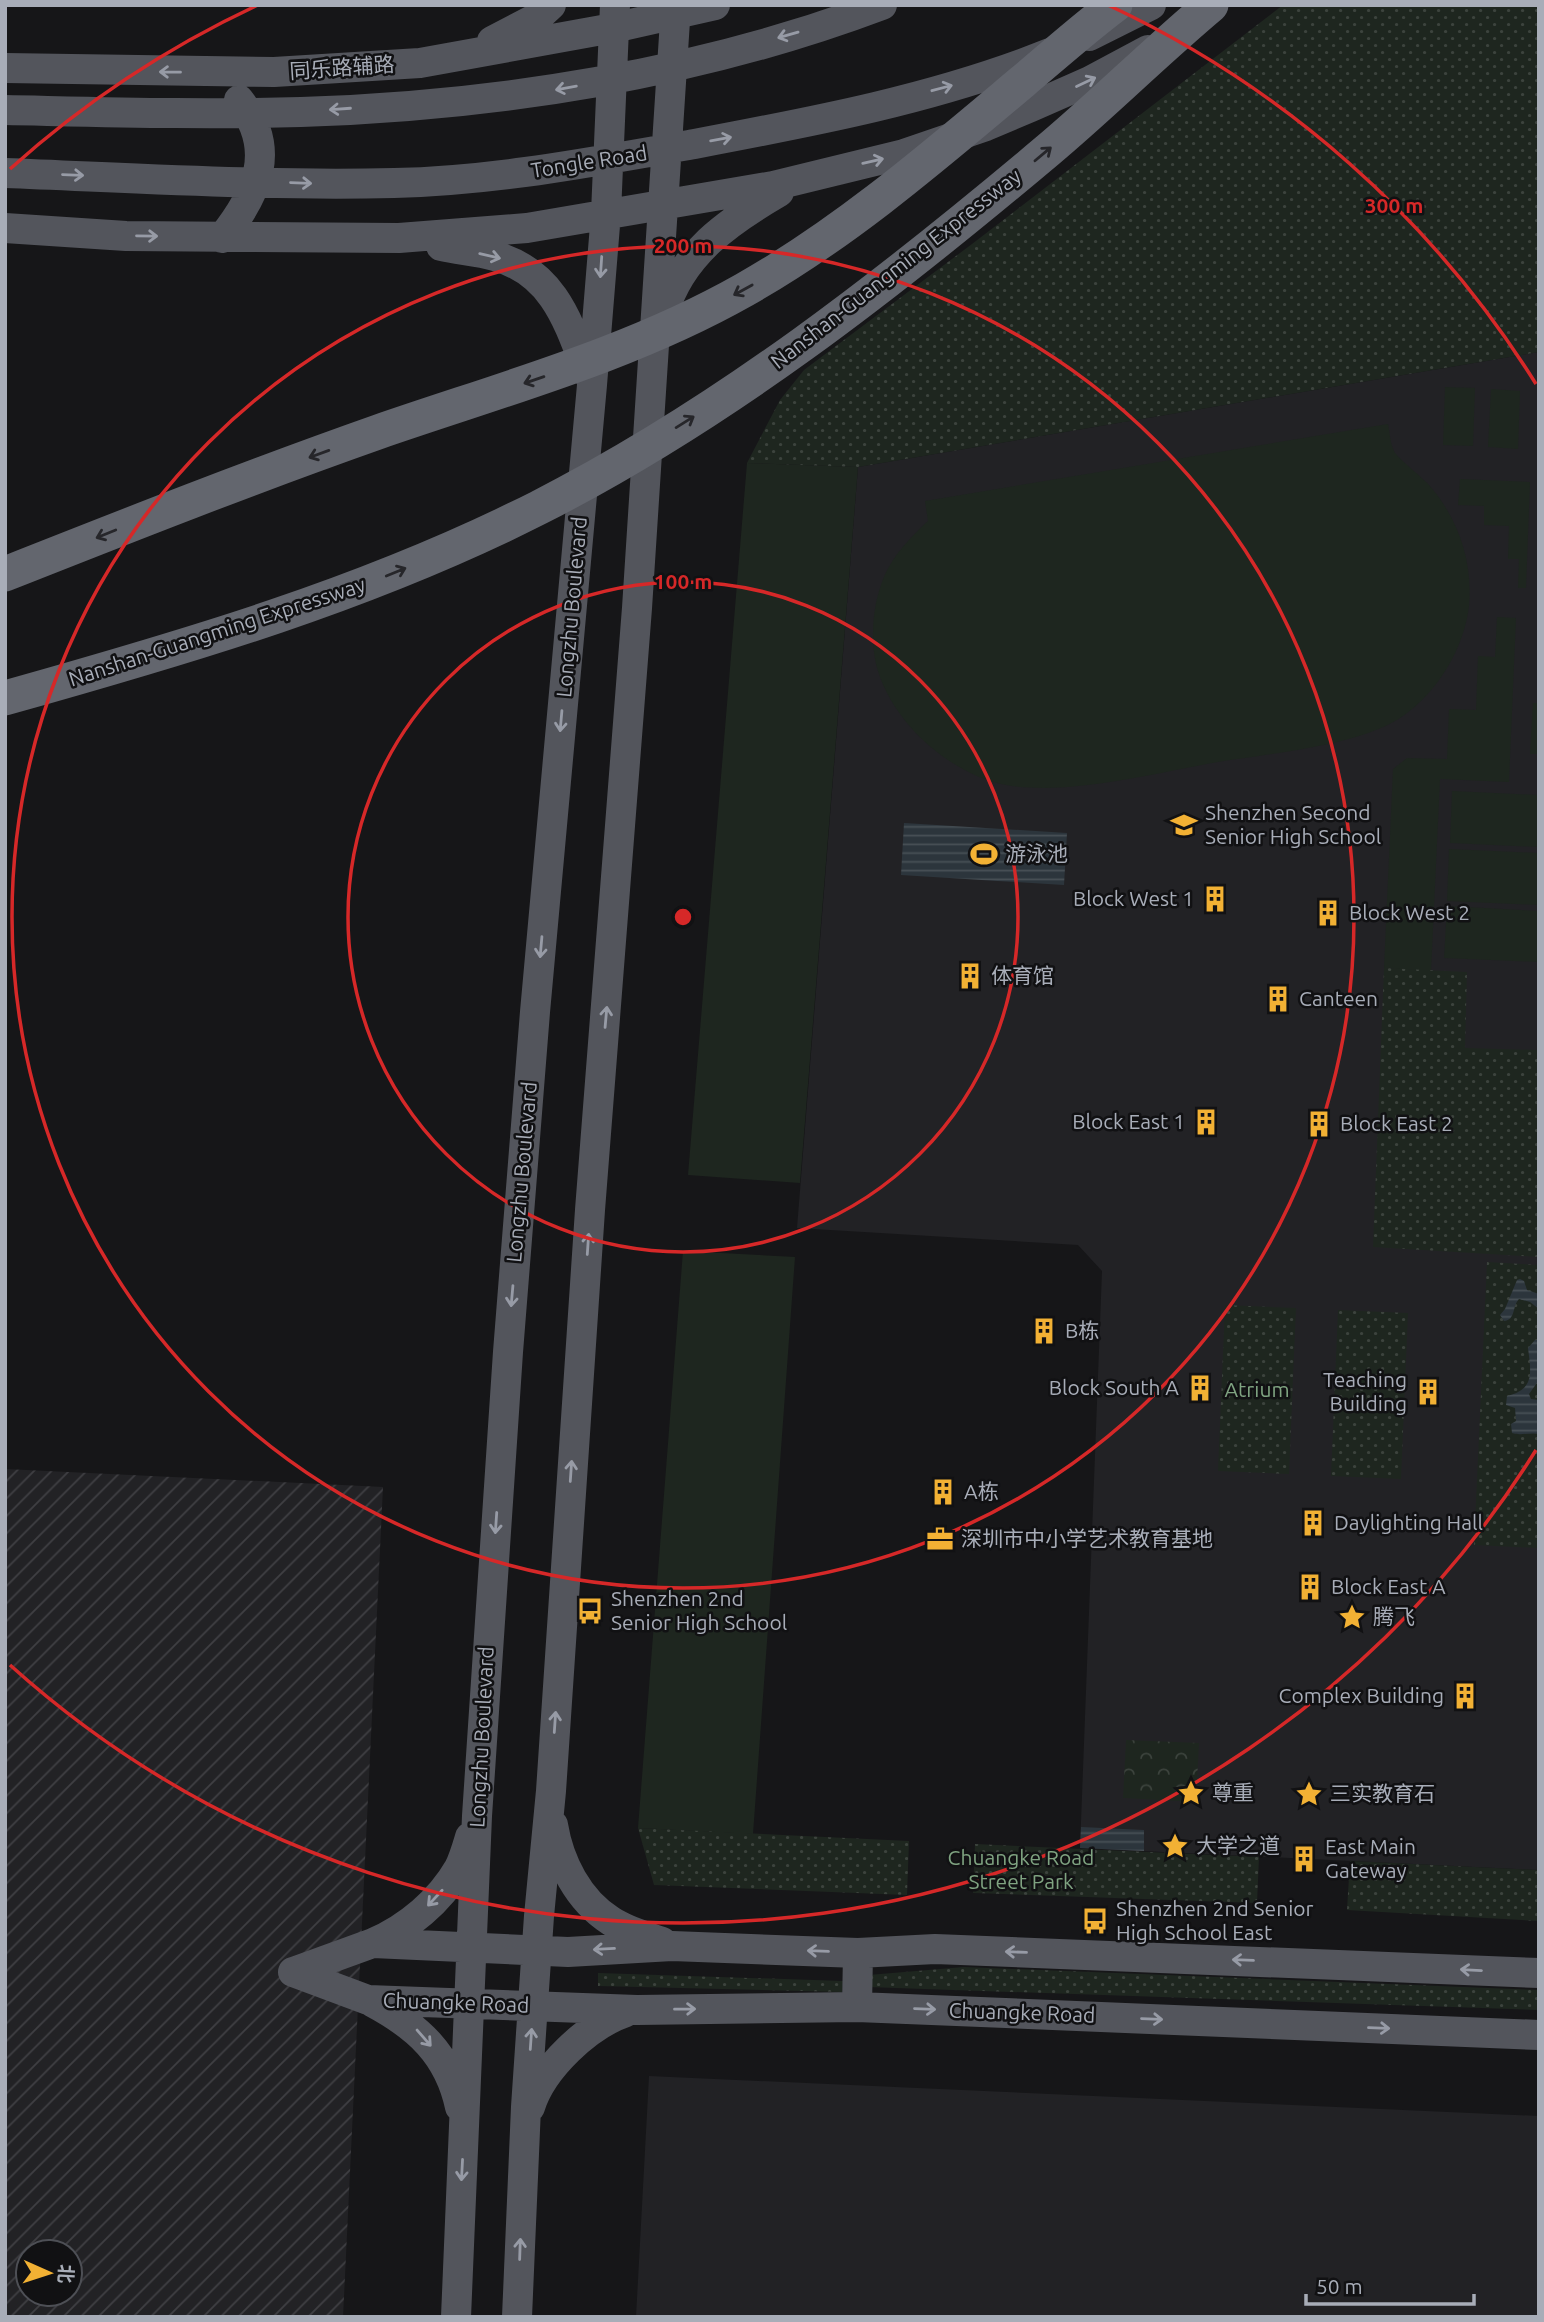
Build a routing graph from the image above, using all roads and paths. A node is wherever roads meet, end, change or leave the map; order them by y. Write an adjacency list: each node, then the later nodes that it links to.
1 (551, 5): 10 (main road)
2 (715, 5): 8 (main road, 同乐路辅路)
3 (882, 5): 13 (main road, one-way to 13)
4 (1151, 5): 14 (main road, Tongle Road, one-way to 4)
5 (1211, 5): 24 (highway, Nanshan-Guangming Expressway, one-way to 5)
6 (1232, 5): 15 (main road, one-way to 6)
7 (1112, 8): 23 (highway, one-way to 23)
8 (675, 10): 9 (main road, 同乐路辅路); 16 (main road)
9 (614, 17): 10 (main road, 同乐路辅路); 17 (main road, Longzhu Boulevard)
10 (421, 63): 12 (main road, 同乐路辅路)
11 (5, 68): 12 (main road, 同乐路辅路, one-way to 11)
12 (213, 72): 19 (main road)
13 (5, 110)
14 (5, 173)
15 (807, 177): 16 (main road); 21 (main road)
16 (664, 205): 17 (main road); 21 (main road)
17 (606, 213): 20 (main road); 22 (main road, Longzhu Boulevard, one-way to 22)
18 (5, 228): 19 (main road, one-way to 19)
19 (222, 238): 20 (main road)
20 (399, 238): 22 (main road, one-way to 22)
21 (651, 381): 25 (main road, one-way to 21)
22 (592, 384): 26 (main road, Longzhu Boulevard, one-way to 26)
23 (5, 574)
24 (5, 698)
25 (551, 1791): 28 (main road); 30 (main road)
26 (477, 1816): 27 (main road, one-way to 27); 29 (main road, Longzhu Boulevard)
27 (373, 1943): 29 (main road, Chuangke Road); 33 (main road, Chuangke Road)
28 (672, 1946): 30 (main road, Chuangke Road, one-way to 30); 31 (main road, Chuangke Road, one-way to 28)
29 (472, 1948): 30 (main road, Chuangke Road); 34 (main road, Longzhu Boulevard)
30 (537, 1951): 35 (main road)
31 (858, 1953): 32 (main road, Chuangke Road, one-way to 31); 36 (main road)
32 (1539, 1973)
33 (368, 2000): 34 (main road, Chuangke Road); 40 (main road, one-way to 40)
34 (469, 2004): 35 (main road, Chuangke Road); 40 (main road, Longzhu Boulevard)
35 (533, 2006): 37 (main road, Chuangke Road); 39 (main road, one-way to 35)
36 (856, 2007): 37 (main road, Chuangke Road, one-way to 36); 38 (main road, Chuangke Road, one-way to 38)
37 (637, 2010): 39 (main road)
38 (1539, 2035)
39 (525, 2128): 42 (main road, one-way to 39)
40 (464, 2130): 41 (main road, Longzhu Boulevard, one-way to 41)
41 (456, 2317)
42 (517, 2317)

